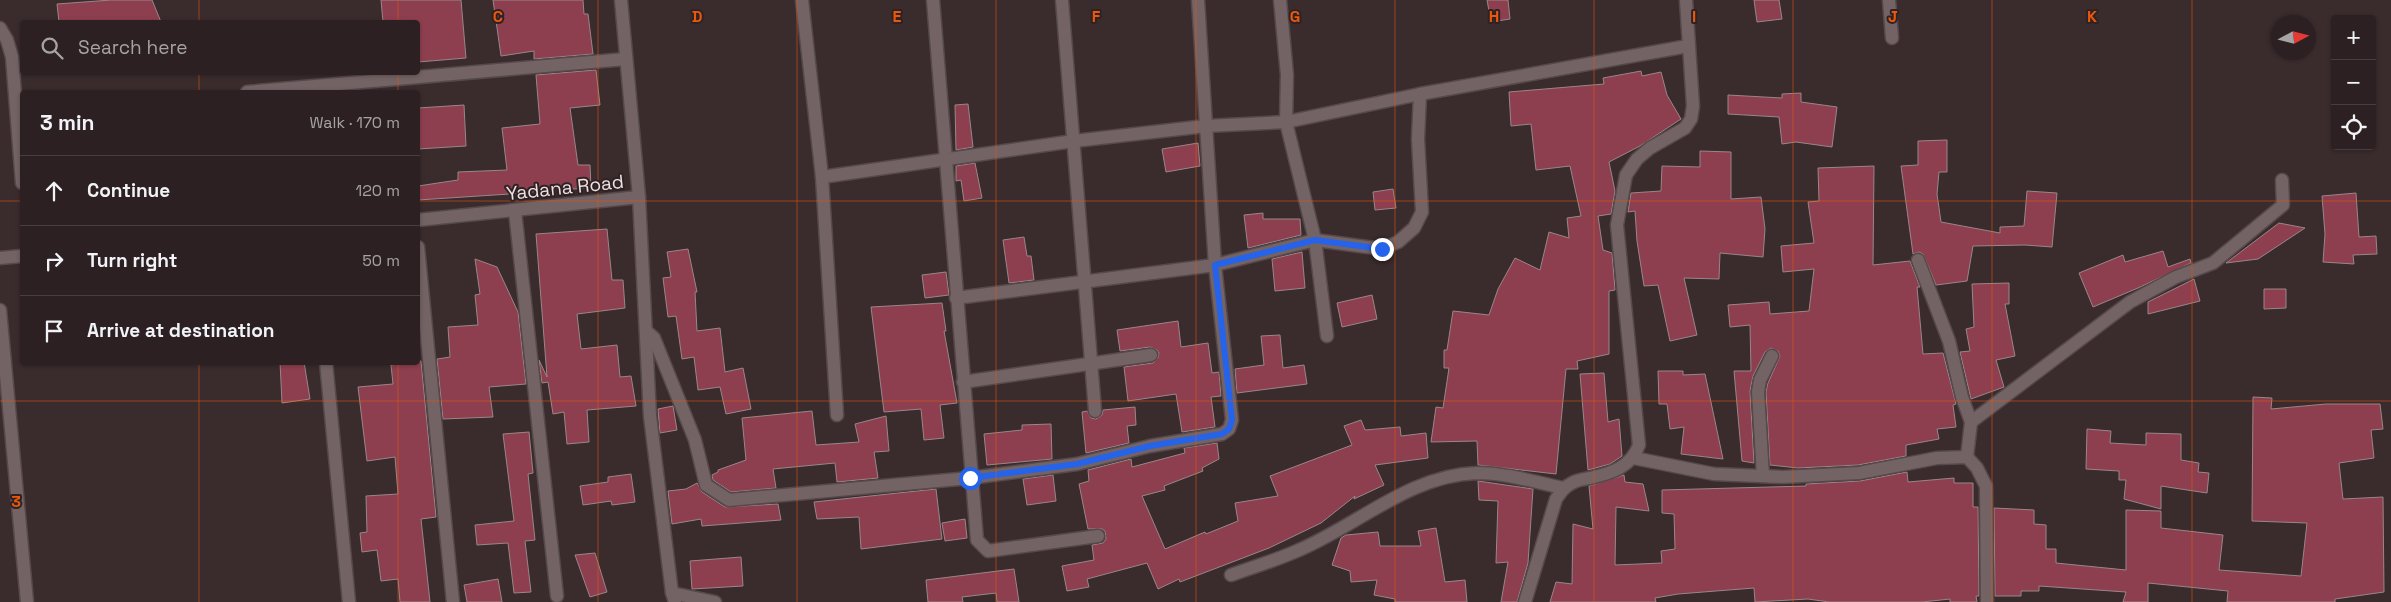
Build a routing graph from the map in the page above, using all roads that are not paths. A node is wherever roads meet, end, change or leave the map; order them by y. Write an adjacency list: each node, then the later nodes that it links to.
1 (621, 0): 12 (street, Yadana Road)
2 (802, 0): 20 (street)
3 (933, 0): 19 (street)
4 (1062, 0): 17 (street)
5 (1198, 0): 16 (street)
6 (1280, 0): 15 (street)
7 (1686, 0): 11 (street)
8 (1889, 0): 10 (street)
9 (0, 28): 18 (street)
10 (1892, 38)
11 (1688, 46): 14 (street); 45 (street)
12 (626, 58): 13 (street); 22 (street, Yadana Road)
13 (269, 90)
14 (1420, 94): 15 (street); 25 (street)
15 (1286, 122): 16 (street); 25 (street)
16 (1206, 126): 17 (street); 29 (street)
17 (1074, 141): 19 (street); 31 (street)
18 (20, 158)
19 (945, 160): 20 (street); 32 (street)
20 (822, 177): 42 (street)
21 (2282, 180): 43 (street)
22 (639, 197): 23 (street, Yadana Road); 34 (street)
23 (515, 211): 24 (street, Yadana Road); 51 (street)
24 (420, 220)
25 (1315, 240): 29 (street); 35 (street)
26 (20, 256): 27 (street)
27 (0, 258)
28 (1918, 260): 43 (street)
29 (1215, 265): 31 (street); 47 (street)
30 (420, 267): 55 (street)
31 (1085, 280): 32 (street); 39 (street)
32 (956, 298): 40 (street)
33 (0, 310): 53 (street)
34 (646, 331): 47 (street); 52 (street)
35 (1327, 336)
36 (1151, 356): 39 (street)
37 (1772, 356): 46 (street)
38 (326, 365): 54 (street)
39 (1091, 365): 40 (street); 41 (street)
40 (963, 382): 47 (street)
41 (1095, 411)
42 (837, 415)
43 (1971, 422): 44 (street)
44 (1967, 457): 46 (street); 58 (street)
45 (1634, 458): 46 (street); 48 (street)
46 (1763, 476)
47 (970, 478): 49 (street)
48 (1563, 488): 50 (street); 57 (street)
49 (1098, 536)
50 (1230, 575)
51 (558, 596)
52 (674, 598): 56 (street)
53 (27, 602)
54 (349, 602)
55 (453, 602)
56 (715, 602)
57 (1525, 602)
58 (1987, 602)

